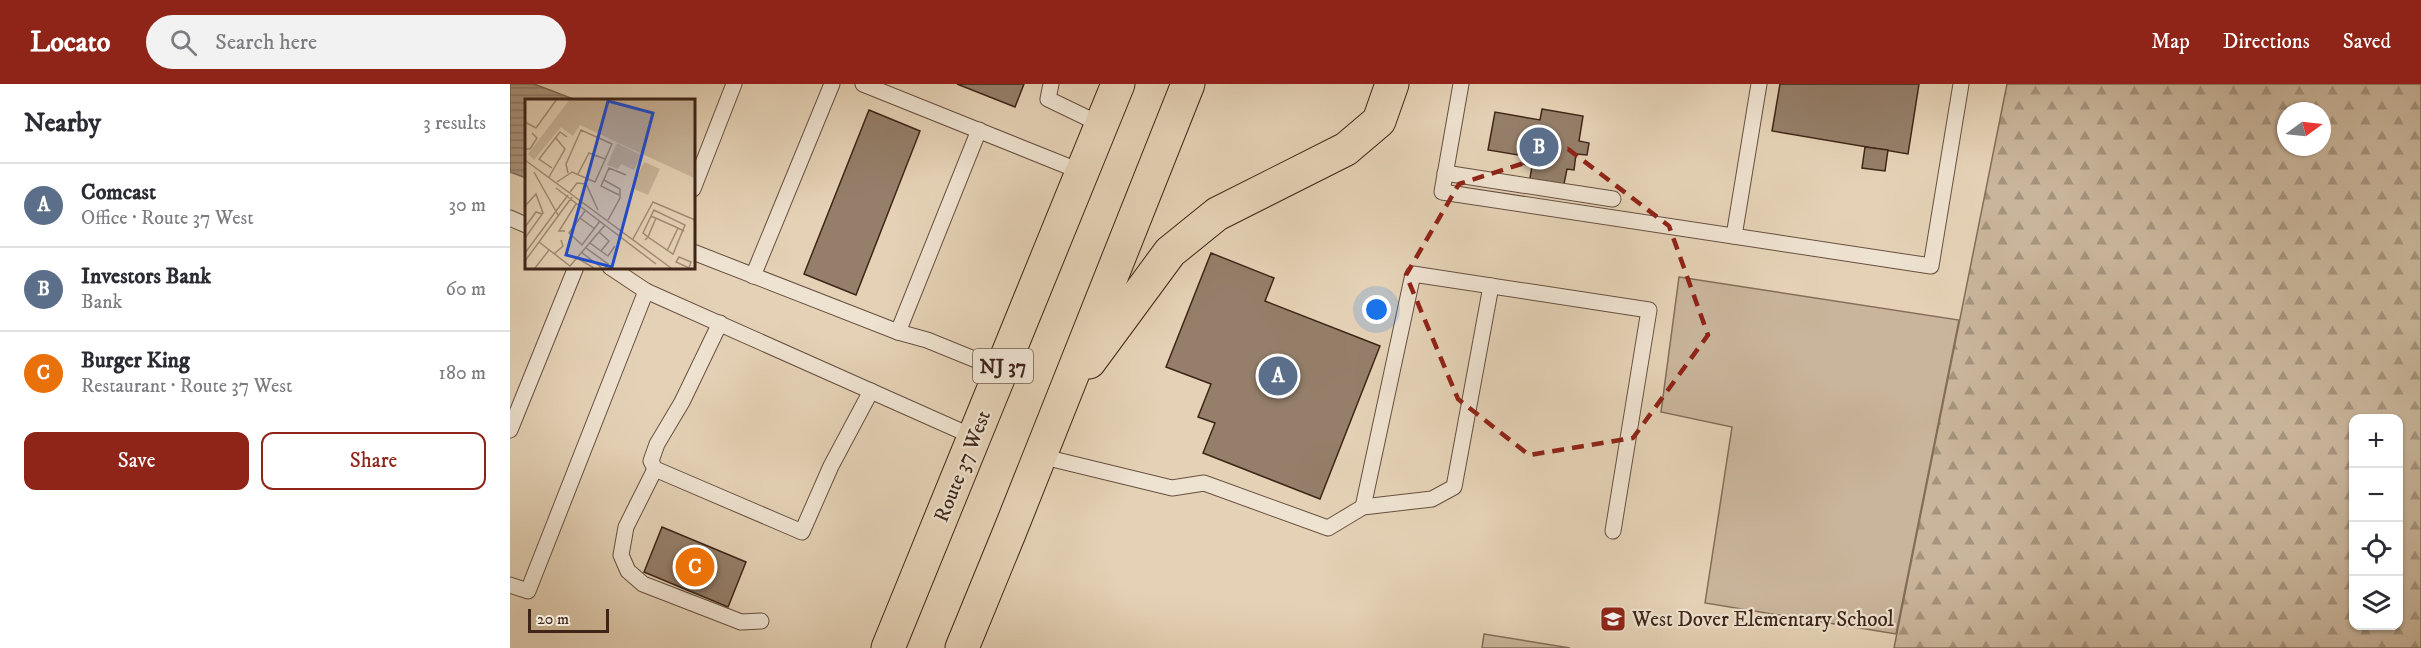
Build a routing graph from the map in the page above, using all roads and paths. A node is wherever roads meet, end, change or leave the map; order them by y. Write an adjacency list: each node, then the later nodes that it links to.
1 (734, 84): 15 (lane)
2 (832, 84): 23 (lane)
3 (863, 84): 12 (lane)
4 (1051, 84): 11 (lane)
5 (1118, 84): 11 (highway, Route 37 West / NJ 37)
6 (1188, 84): 30 (highway)
7 (1392, 84): 30 (highway)
8 (1461, 84): 14 (lane)
9 (1759, 84): 19 (lane)
10 (1961, 84): 19 (lane)
11 (1101, 125): 13 (highway, Route 37 West / NJ 37)
12 (980, 130): 13 (lane); 27 (lane)
13 (1082, 172): 28 (highway, Route 37 West / NJ 37)
14 (1445, 173): 16 (lane); 19 (lane)
15 (694, 186)
16 (1612, 199)
17 (510, 218): 18 (lane)
18 (525, 225)
19 (1734, 236)
20 (694, 252): 23 (lane)
21 (576, 268): 31 (lane)
22 (612, 268): 25 (lane)
23 (753, 276): 27 (lane)
24 (1491, 286): 35 (lane); 35 (lane); 36 (lane)
25 (646, 291): 26 (lane); 37 (lane)
26 (720, 323): 29 (lane); 34 (lane)
27 (898, 332): 28 (lane)
28 (1001, 370): 32 (highway, Route 37 West / NJ 37)
29 (871, 391): 32 (lane); 34 (lane)
30 (1060, 401): 33 (highway)
31 (510, 430)
32 (974, 437): 39 (highway, Route 37 West / NJ 37)
33 (1040, 456): 35 (lane); 40 (highway)
34 (655, 469): 38 (lane)
35 (1363, 507)
36 (1613, 531)
37 (510, 585)
38 (761, 621)
39 (888, 648)
40 (962, 648)

